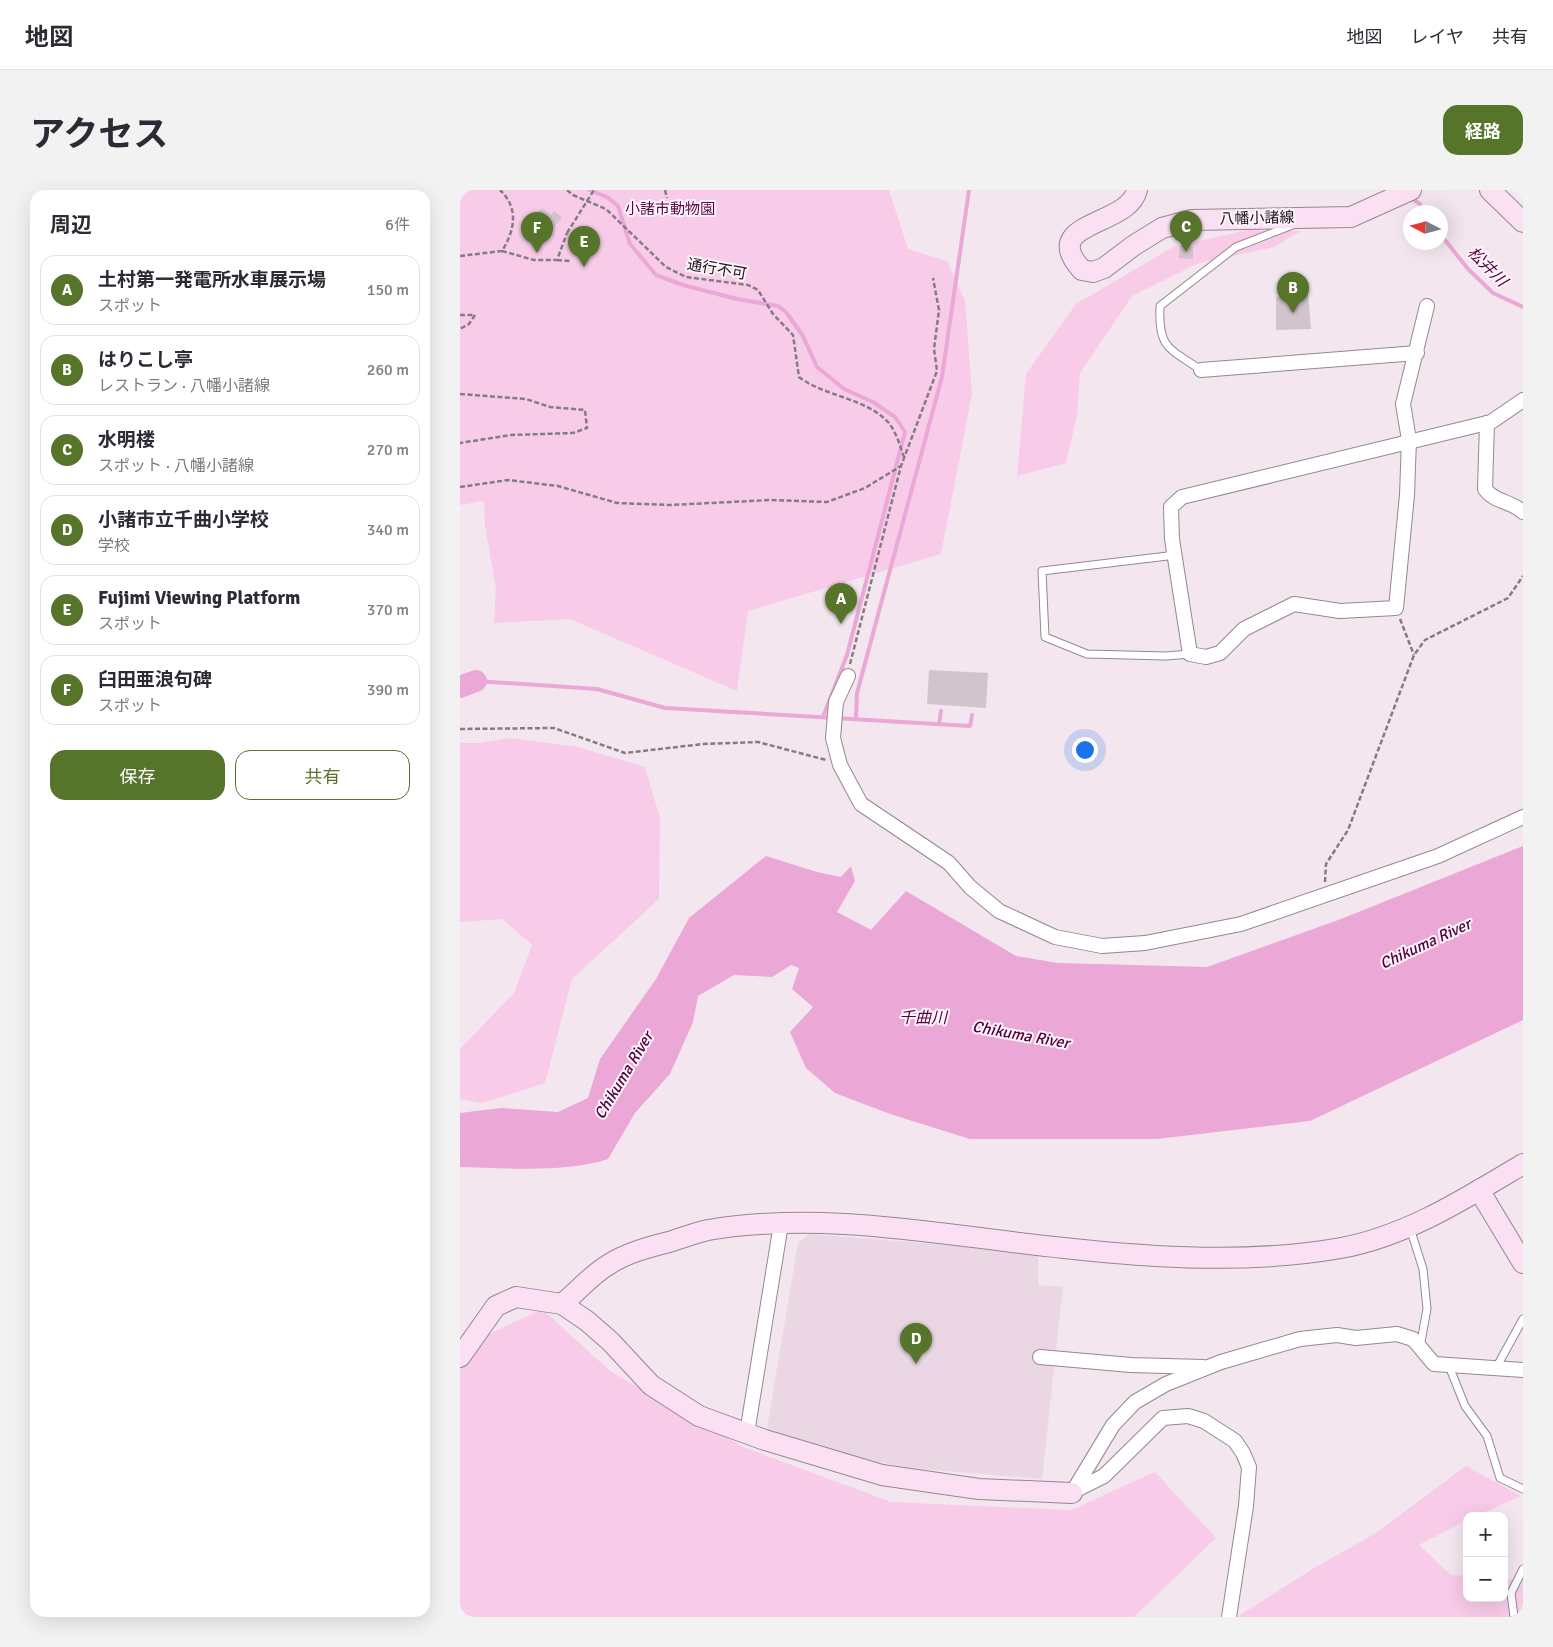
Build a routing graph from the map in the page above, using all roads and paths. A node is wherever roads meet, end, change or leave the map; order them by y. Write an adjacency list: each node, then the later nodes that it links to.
1 (500, 190): 11 (path)
2 (567, 190): 26 (path, 通行不可)
3 (594, 190): 13 (path, bridge)
4 (664, 190): 8 (path)
5 (1137, 190): 9 (street, 八幡小諸線)
6 (1411, 190): 9 (street, 八幡小諸線)
7 (1490, 190): 10 (street)
8 (667, 198)
9 (1304, 217): 20 (lane)
10 (1523, 222)
11 (502, 251): 12 (path); 13 (path)
12 (460, 256)
13 (557, 260): 14 (path)
14 (570, 261)
15 (933, 278): 26 (path)
16 (1427, 306): 19 (street)
17 (460, 315): 18 (path)
18 (460, 328)
19 (1417, 353): 20 (street); 24 (street)
20 (1201, 370)
21 (460, 394): 25 (path)
22 (1523, 400): 23 (street)
23 (1487, 422): 24 (street); 29 (street)
24 (1409, 440): 30 (street); 32 (street)
25 (460, 444)
26 (904, 457): 27 (path)
27 (901, 466): 28 (path); 35 (path)
28 (460, 488)
29 (1523, 512)
30 (1176, 555): 33 (street); 33 (lane)
31 (1523, 576): 34 (path)
32 (1396, 608): 33 (street); 34 (path)
33 (1190, 654)
34 (1414, 655): 39 (path)
35 (848, 676): 37 (street)
36 (460, 729): 37 (path)
37 (840, 765): 39 (street)
38 (1523, 817): 39 (street)
39 (1325, 896)
40 (1523, 1164): 41 (street)
41 (1479, 1190): 43 (street); 44 (street)
42 (781, 1224): 43 (street); 45 (street); 54 (street)
43 (1409, 1227): 47 (lane)
44 (1523, 1263)
45 (562, 1304): 48 (street); 54 (street)
46 (1523, 1319): 52 (lane)
47 (1420, 1347): 50 (street); 51 (street)
48 (460, 1357)
49 (1040, 1357): 51 (street)
50 (1449, 1366): 52 (street); 55 (lane)
51 (1208, 1367): 56 (street)
52 (1496, 1368): 53 (street)
53 (1523, 1370)
54 (747, 1434): 56 (street)
55 (1523, 1489)
56 (1072, 1493): 58 (street)
57 (1523, 1569): 59 (lane)
58 (1229, 1617)
59 (1514, 1617)

